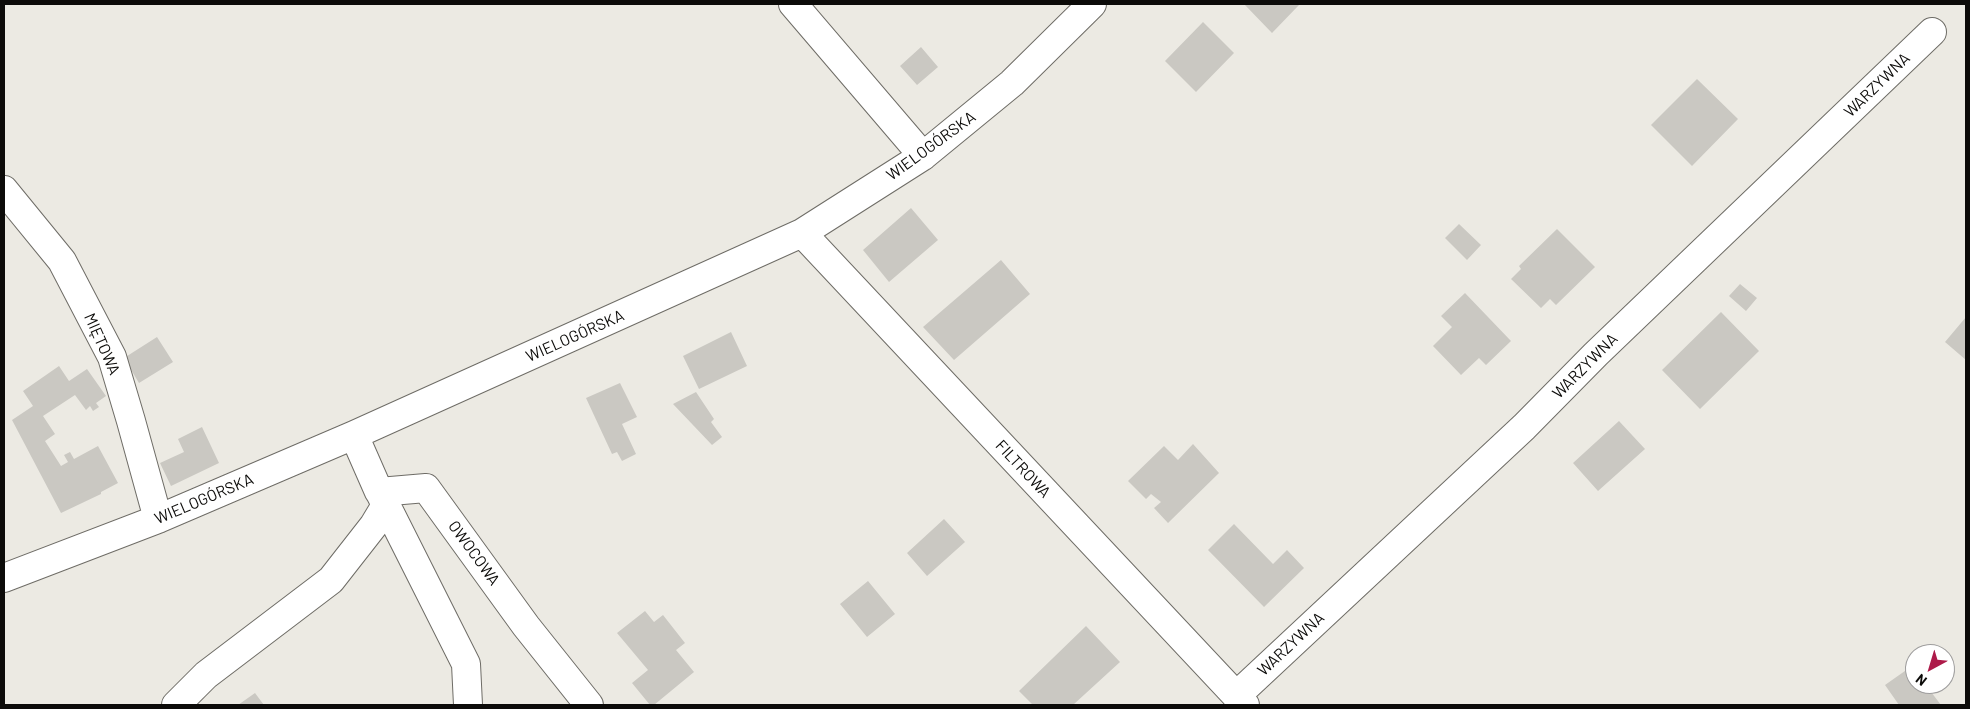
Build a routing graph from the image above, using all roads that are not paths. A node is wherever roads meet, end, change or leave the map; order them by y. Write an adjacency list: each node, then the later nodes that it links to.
1 (793, 4): 4 (street)
2 (1092, 4): 4 (street, WIELOGÓRSKA)
3 (1932, 32): 11 (street, WARZYWNA)
4 (923, 156): 6 (street, WIELOGÓRSKA)
5 (4, 190): 9 (street, MIĘTOWA)
6 (802, 232): 7 (street, WIELOGÓRSKA); 11 (street, FILTROWA)
7 (354, 435): 8 (street); 9 (street, WIELOGÓRSKA)
8 (382, 498): 12 (street); 13 (street); 14 (street, OWOCOWA)
9 (158, 519): 10 (street, WIELOGÓRSKA)
10 (4, 578)
11 (1240, 701)
12 (176, 705)
13 (468, 705)
14 (589, 705)

